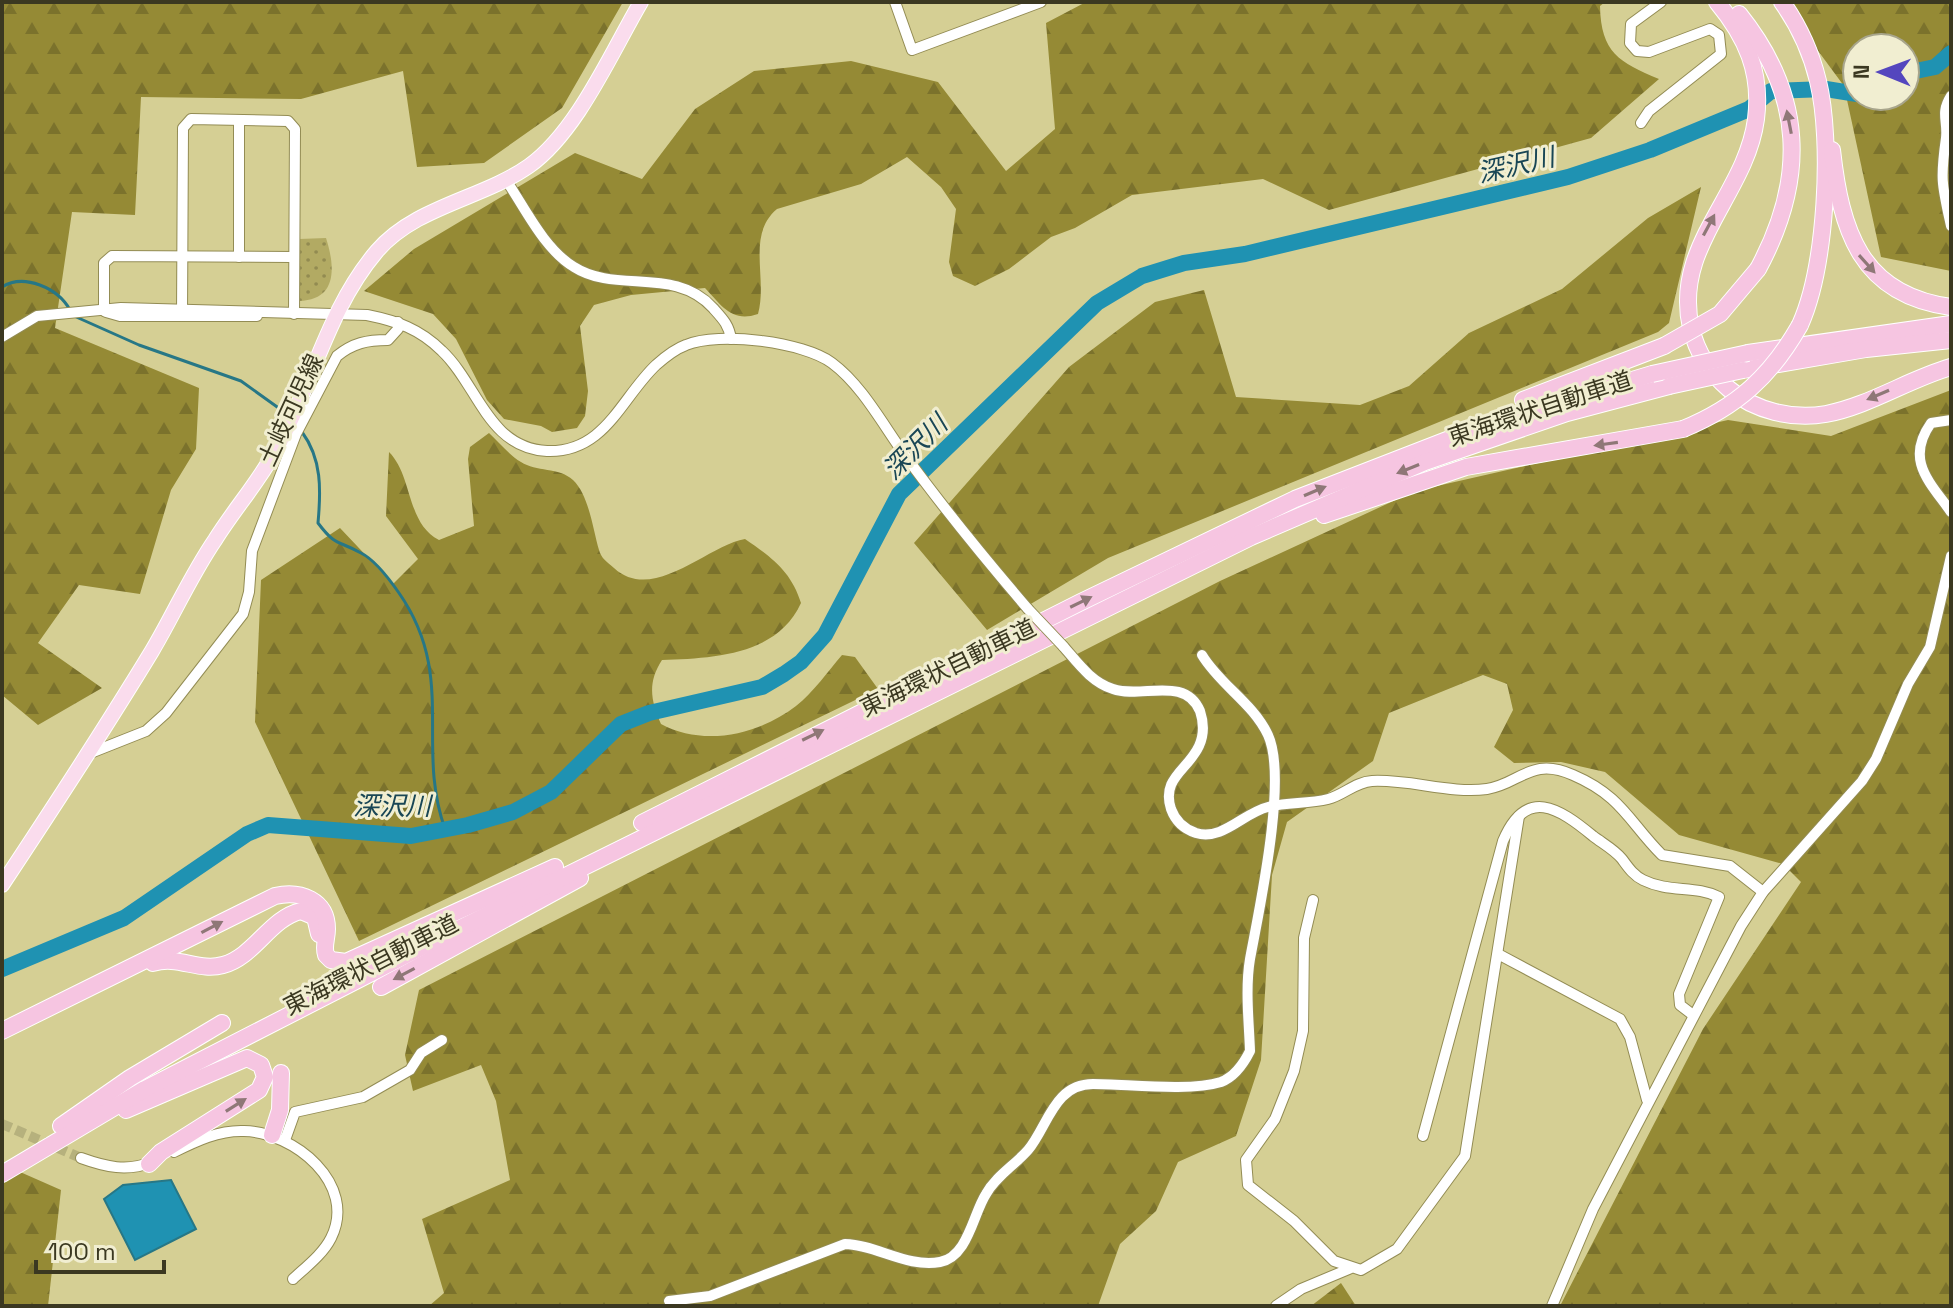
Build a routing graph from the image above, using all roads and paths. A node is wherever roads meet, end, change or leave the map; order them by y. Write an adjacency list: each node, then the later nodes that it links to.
1 (641, 2): 11 (main road, 土岐可児線)
2 (895, 2): 3 (street)
3 (1041, 2)
4 (1661, 2): 10 (street)
5 (1717, 2): 27 (highway, one-way to 5)
6 (1726, 2): 31 (highway, one-way to 6, bridge)
7 (1782, 2): 12 (highway)
8 (1951, 96): 13 (street)
9 (239, 121): 14 (street); 15 (street); 16 (street)
10 (1641, 123)
11 (506, 180): 21 (main road, 土岐可児線); 25 (street)
12 (1830, 194): 17 (highway, one-way to 17); 34 (highway, one-way to 34, bridge)
13 (1951, 226)
14 (239, 257): 15 (street); 16 (street)
15 (293, 257): 20 (street)
16 (183, 258): 18 (street); 19 (street)
17 (1951, 307)
18 (104, 311): 19 (street); 24 (street)
19 (182, 312): 20 (street)
20 (294, 314): 21 (street)
21 (333, 315): 22 (street); 28 (main road, 土岐可児線)
22 (398, 322): 25 (street); 28 (street)
23 (1951, 324): 31 (highway, 東海環状自動車道, bridge)
24 (2, 337)
25 (731, 339): 38 (street, bridge)
26 (1951, 340): 34 (highway, 東海環状自動車道, one-way to 34, bridge)
27 (1951, 367)
28 (303, 408): 30 (main road, 土岐可児線)
29 (1951, 420): 32 (street)
30 (292, 433): 36 (main road, 土岐可児線); 36 (street)
31 (1372, 467): 40 (highway, 東海環状自動車道, one-way to 31)
32 (1951, 512)
33 (1951, 556): 42 (street)
34 (1157, 583): 37 (highway, 東海環状自動車道)
35 (1202, 655): 38 (street)
36 (87, 755): 41 (main road, 土岐可児線)
37 (716, 799): 47 (highway, one-way to 47); 59 (highway, 東海環状自動車道)
38 (1274, 805): 42 (street); 62 (street)
39 (1519, 816): 45 (street); 48 (street); 54 (street)
40 (555, 867): 46 (highway, one-way to 40); 58 (highway, 東海環状自動車道)
41 (2, 885)
42 (1763, 892): 48 (street)
43 (1313, 900): 60 (street)
44 (314, 949): 46 (highway)
45 (1498, 954): 53 (street); 60 (street)
46 (118, 976): 50 (highway)
47 (381, 987)
48 (1693, 1015): 53 (street)
49 (222, 1023): 58 (highway)
50 (2, 1031)
51 (442, 1040): 55 (street)
52 (281, 1073): 55 (highway)
53 (1647, 1100): 64 (street)
54 (1423, 1136)
55 (278, 1138): 57 (street); 61 (street)
56 (81, 1158): 57 (street)
57 (149, 1164): 59 (highway, one-way to 59)
58 (2, 1165)
59 (2, 1176)
60 (1349, 1269): 63 (street)
61 (293, 1279)
62 (669, 1301)
63 (1276, 1306)
64 (1552, 1306)

